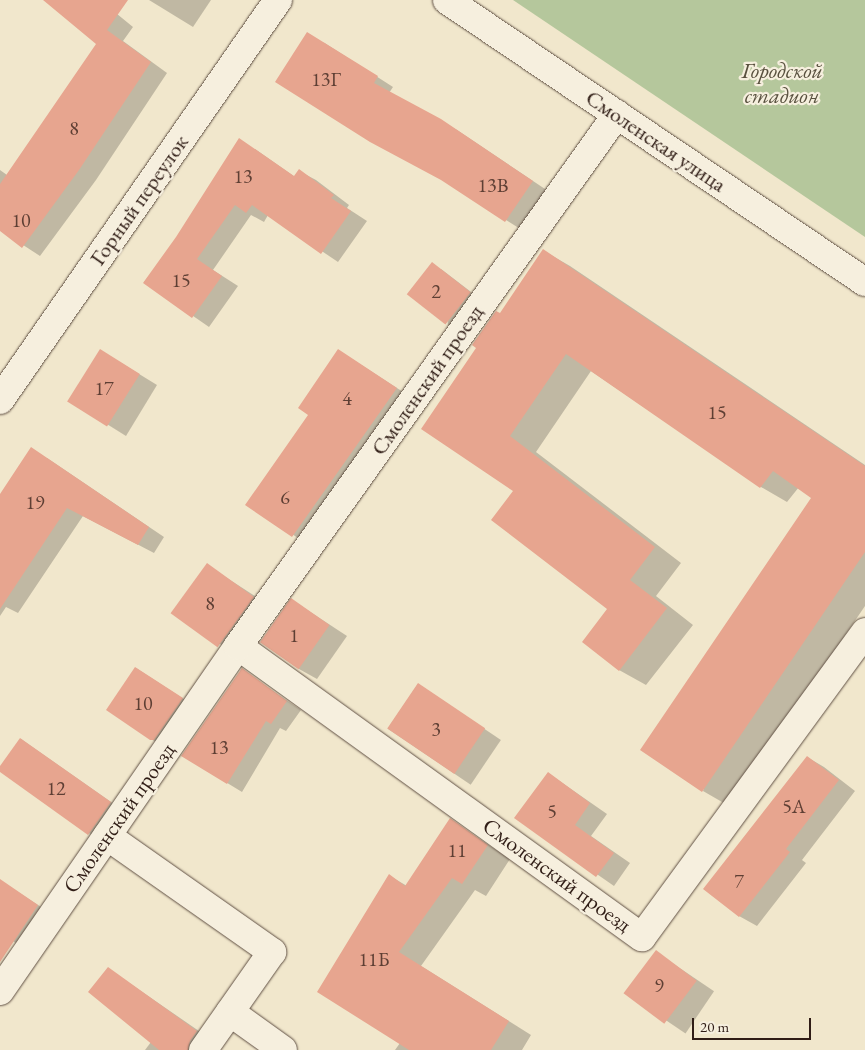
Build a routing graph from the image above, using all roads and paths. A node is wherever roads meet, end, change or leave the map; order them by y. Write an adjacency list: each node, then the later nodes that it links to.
1 (278, 0): 5 (street, Горный переулок)
2 (447, 0): 3 (street, Смоленская улица)
3 (617, 114): 4 (street, Смоленская улица); 7 (street, Смоленский проезд)
4 (865, 282)
5 (0, 400)
6 (865, 632): 7 (street, Смоленский проезд)
7 (238, 646): 8 (street, Смоленский проезд)
8 (107, 836): 9 (street, Смоленский проезд); 10 (street)
9 (0, 991)
10 (230, 1012): 11 (street); 12 (street)
11 (204, 1050)
12 (283, 1050)

